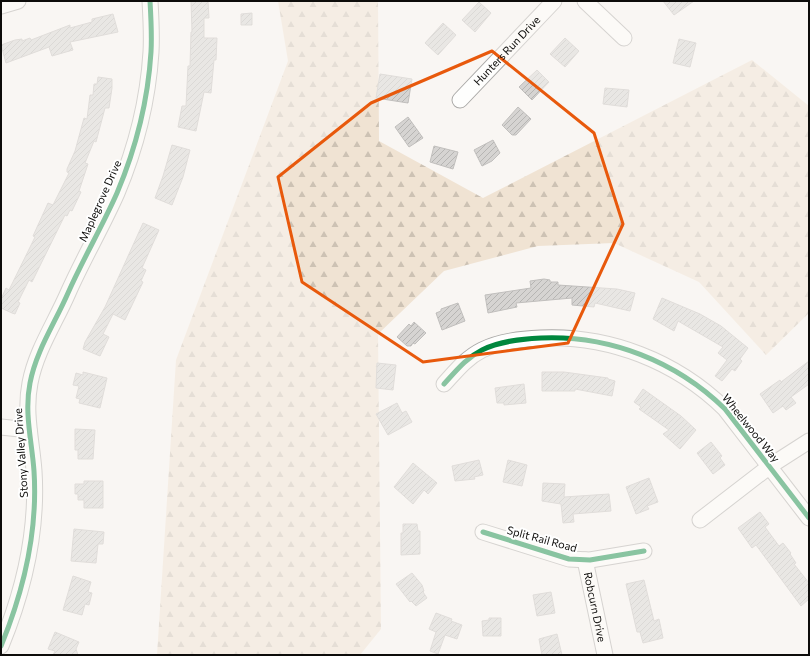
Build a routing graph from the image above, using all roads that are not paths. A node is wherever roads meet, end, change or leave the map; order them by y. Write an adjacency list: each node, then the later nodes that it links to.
1 (18, 1): 5 (street)
2 (150, 1): 8 (street, Maplegrove Drive)
3 (554, 1): 7 (street, Hunters Run Drive)
4 (585, 1): 6 (street)
5 (1, 6)
6 (624, 38)
7 (460, 100)
8 (61, 309): 11 (street, Stony Valley Drive)
9 (444, 384): 13 (street, Wheelwood Way)
10 (1, 427): 11 (street)
11 (29, 430): 19 (street, Stony Valley Drive)
12 (809, 441): 13 (street)
13 (770, 466): 14 (street, Wheelwood Way); 15 (street)
14 (809, 518)
15 (700, 520)
16 (483, 532): 18 (street, Split Rail Road)
17 (644, 551): 18 (street, Split Rail Road)
18 (585, 560): 20 (street, Robcurn Drive)
19 (1, 646)
20 (605, 655)

